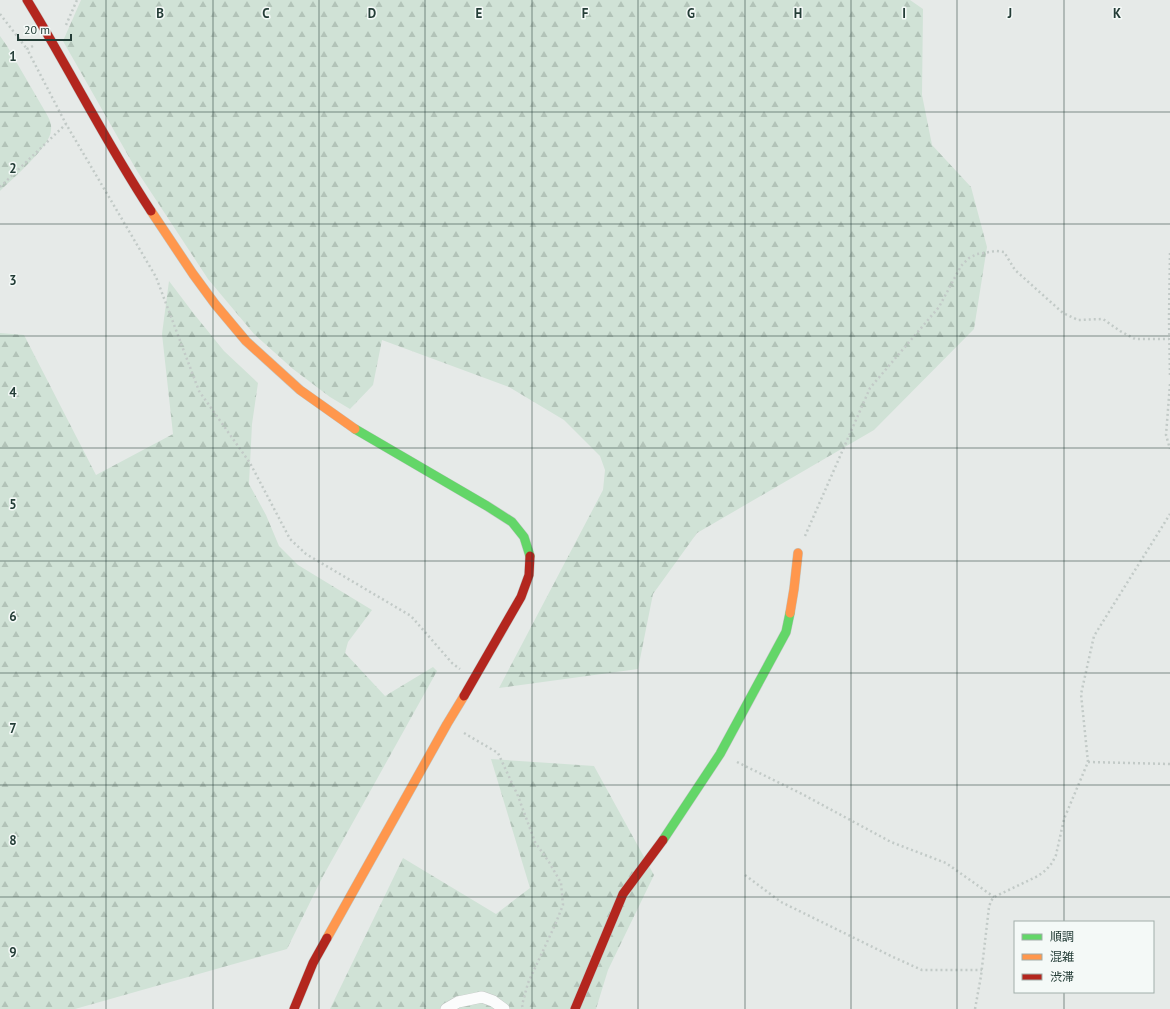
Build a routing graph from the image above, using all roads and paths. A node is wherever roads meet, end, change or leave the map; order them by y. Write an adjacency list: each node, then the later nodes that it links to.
1 (27, 0): 4 (street)
2 (77, 0): 4 (path)
3 (0, 14): 5 (path)
4 (49, 36): 5 (path); 16 (street)
5 (27, 49): 6 (path)
6 (66, 124): 7 (path); 16 (path)
7 (0, 187)
8 (1170, 253): 9 (path)
9 (1169, 318): 10 (path)
10 (1169, 339): 11 (path); 15 (path)
11 (1170, 377)
12 (1170, 384): 13 (path)
13 (1170, 449)
14 (1170, 514): 19 (path)
15 (798, 553): 18 (street)
16 (475, 679): 17 (street)
17 (447, 724): 24 (street); 27 (path)
18 (720, 754): 22 (path); 28 (street)
19 (1088, 762): 20 (path); 22 (path)
20 (1170, 764)
21 (745, 875): 23 (path)
22 (994, 897): 23 (path)
23 (982, 970): 29 (path)
24 (294, 1009)
25 (446, 1009): 26 (lane)
26 (504, 1009)
27 (523, 1009)
28 (575, 1009)
29 (975, 1009)

